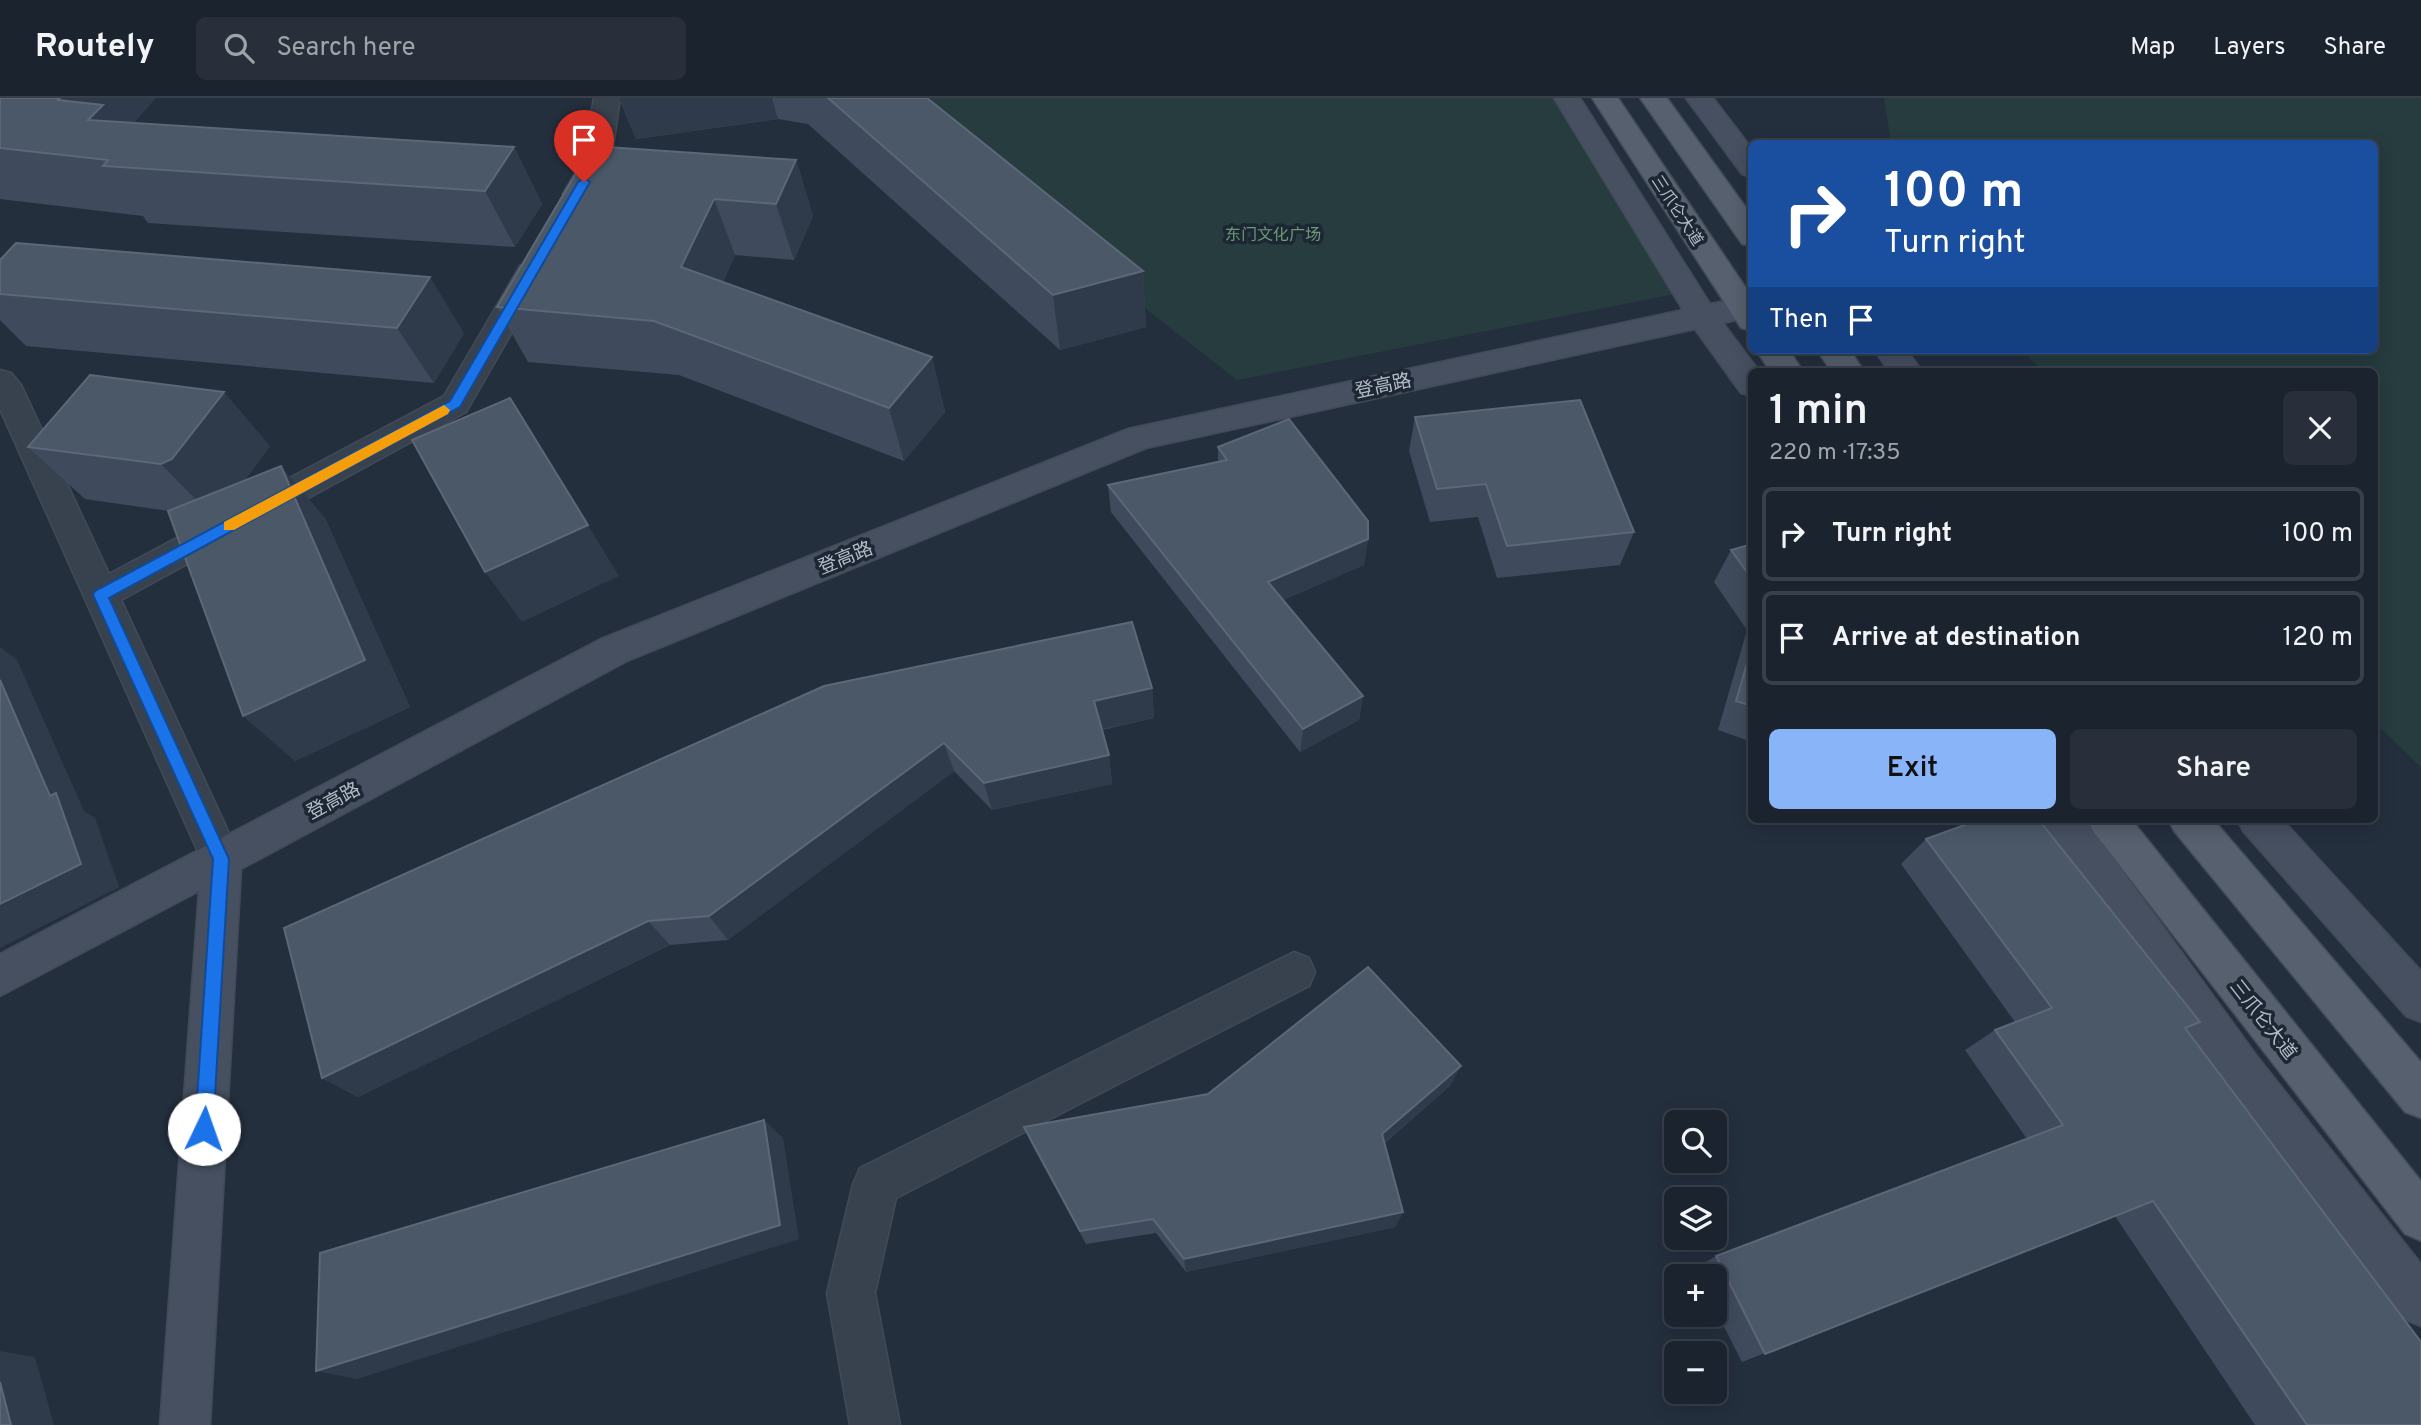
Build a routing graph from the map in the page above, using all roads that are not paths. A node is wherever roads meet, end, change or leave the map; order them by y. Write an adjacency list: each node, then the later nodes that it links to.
1 (607, 98): 7 (street)
2 (1567, 98): 11 (street)
3 (1605, 98): 10 (main road, 三爪仑大道)
4 (1653, 98): 8 (main road)
5 (1699, 98): 6 (street)
6 (1748, 163)
7 (563, 218)
8 (1748, 231)
9 (543, 253): 18 (street)
10 (1748, 312): 11 (street, 登高路)
11 (1702, 316): 16 (street); 23 (street, 登高路)
12 (1836, 354): 14 (main road)
13 (1893, 354): 15 (street)
14 (1847, 368)
15 (1904, 368)
16 (1748, 379)
17 (0, 381): 18 (street)
18 (100, 595): 23 (street)
19 (2065, 823): 29 (street)
20 (2110, 823): 28 (main road, 三爪仑大道)
21 (2191, 823): 27 (main road)
22 (2261, 823): 26 (street)
23 (221, 859): 25 (street, 登高路); 30 (street)
24 (1294, 972): 31 (street)
25 (0, 976)
26 (2421, 1002)
27 (2421, 1096)
28 (2421, 1218)
29 (2421, 1302)
30 (185, 1425)
31 (875, 1425)

